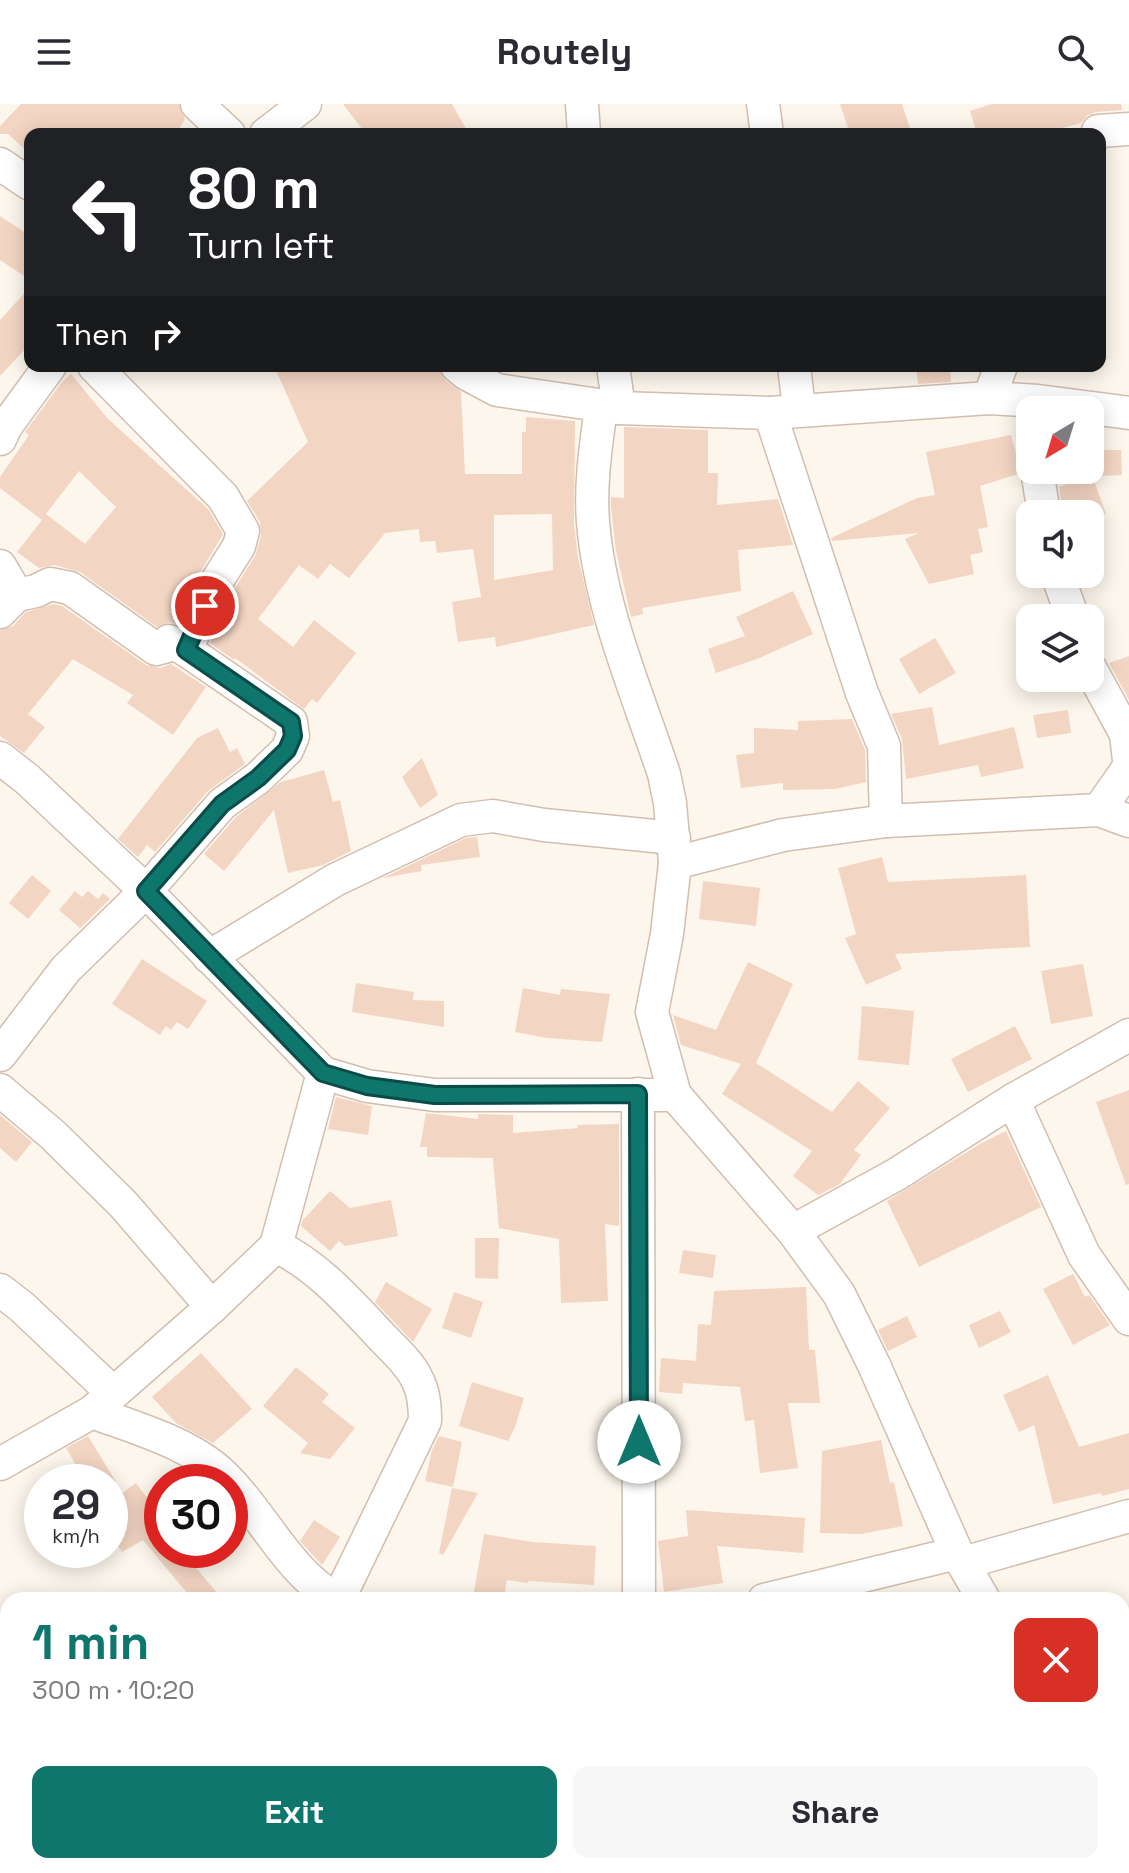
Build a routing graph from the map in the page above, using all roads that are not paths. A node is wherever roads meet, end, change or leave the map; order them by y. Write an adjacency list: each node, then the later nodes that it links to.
1 (197, 104): 5 (street)
2 (305, 104): 6 (street)
3 (582, 104): 7 (street)
4 (763, 104): 8 (street)
5 (223, 128)
6 (274, 128)
7 (584, 128)
8 (766, 128)
9 (1129, 129): 10 (street)
10 (1106, 130)
11 (0, 164): 12 (street)
12 (24, 180)
13 (46, 372): 25 (street)
14 (100, 372): 28 (street)
15 (464, 372): 21 (street)
16 (613, 372): 21 (street)
17 (793, 372): 22 (street)
18 (999, 372): 19 (street)
19 (989, 398): 20 (street); 22 (street)
20 (1016, 402)
21 (610, 408): 22 (street); 35 (street)
22 (785, 411): 34 (street)
23 (1104, 411): 24 (street)
24 (1129, 413)
25 (0, 439)
26 (0, 566): 27 (street)
27 (9, 604): 28 (street)
28 (186, 650): 36 (street)
29 (1103, 692): 31 (street)
30 (0, 758): 36 (street)
31 (1129, 760)
32 (1129, 767): 33 (street)
33 (1114, 816): 34 (street)
34 (886, 821): 35 (street)
35 (674, 851): 37 (street); 43 (street)
36 (146, 891): 37 (street); 39 (street)
37 (209, 957): 40 (street)
38 (1129, 1035): 44 (street)
39 (0, 1055)
40 (323, 1073): 42 (street); 46 (street)
41 (0, 1090): 48 (street)
42 (638, 1094): 43 (street); 56 (street)
43 (675, 1095): 45 (street)
44 (1013, 1100): 45 (street); 49 (street)
45 (793, 1231): 53 (street)
46 (276, 1246): 48 (street); 55 (street)
47 (0, 1290): 50 (street)
48 (212, 1307): 50 (street)
49 (1129, 1319)
50 (102, 1402): 51 (street); 54 (street)
51 (0, 1464)
52 (1129, 1516): 53 (street)
53 (960, 1558): 57 (street); 58 (street)
54 (322, 1592)
55 (332, 1592)
56 (639, 1592)
57 (801, 1592)
58 (979, 1592)

